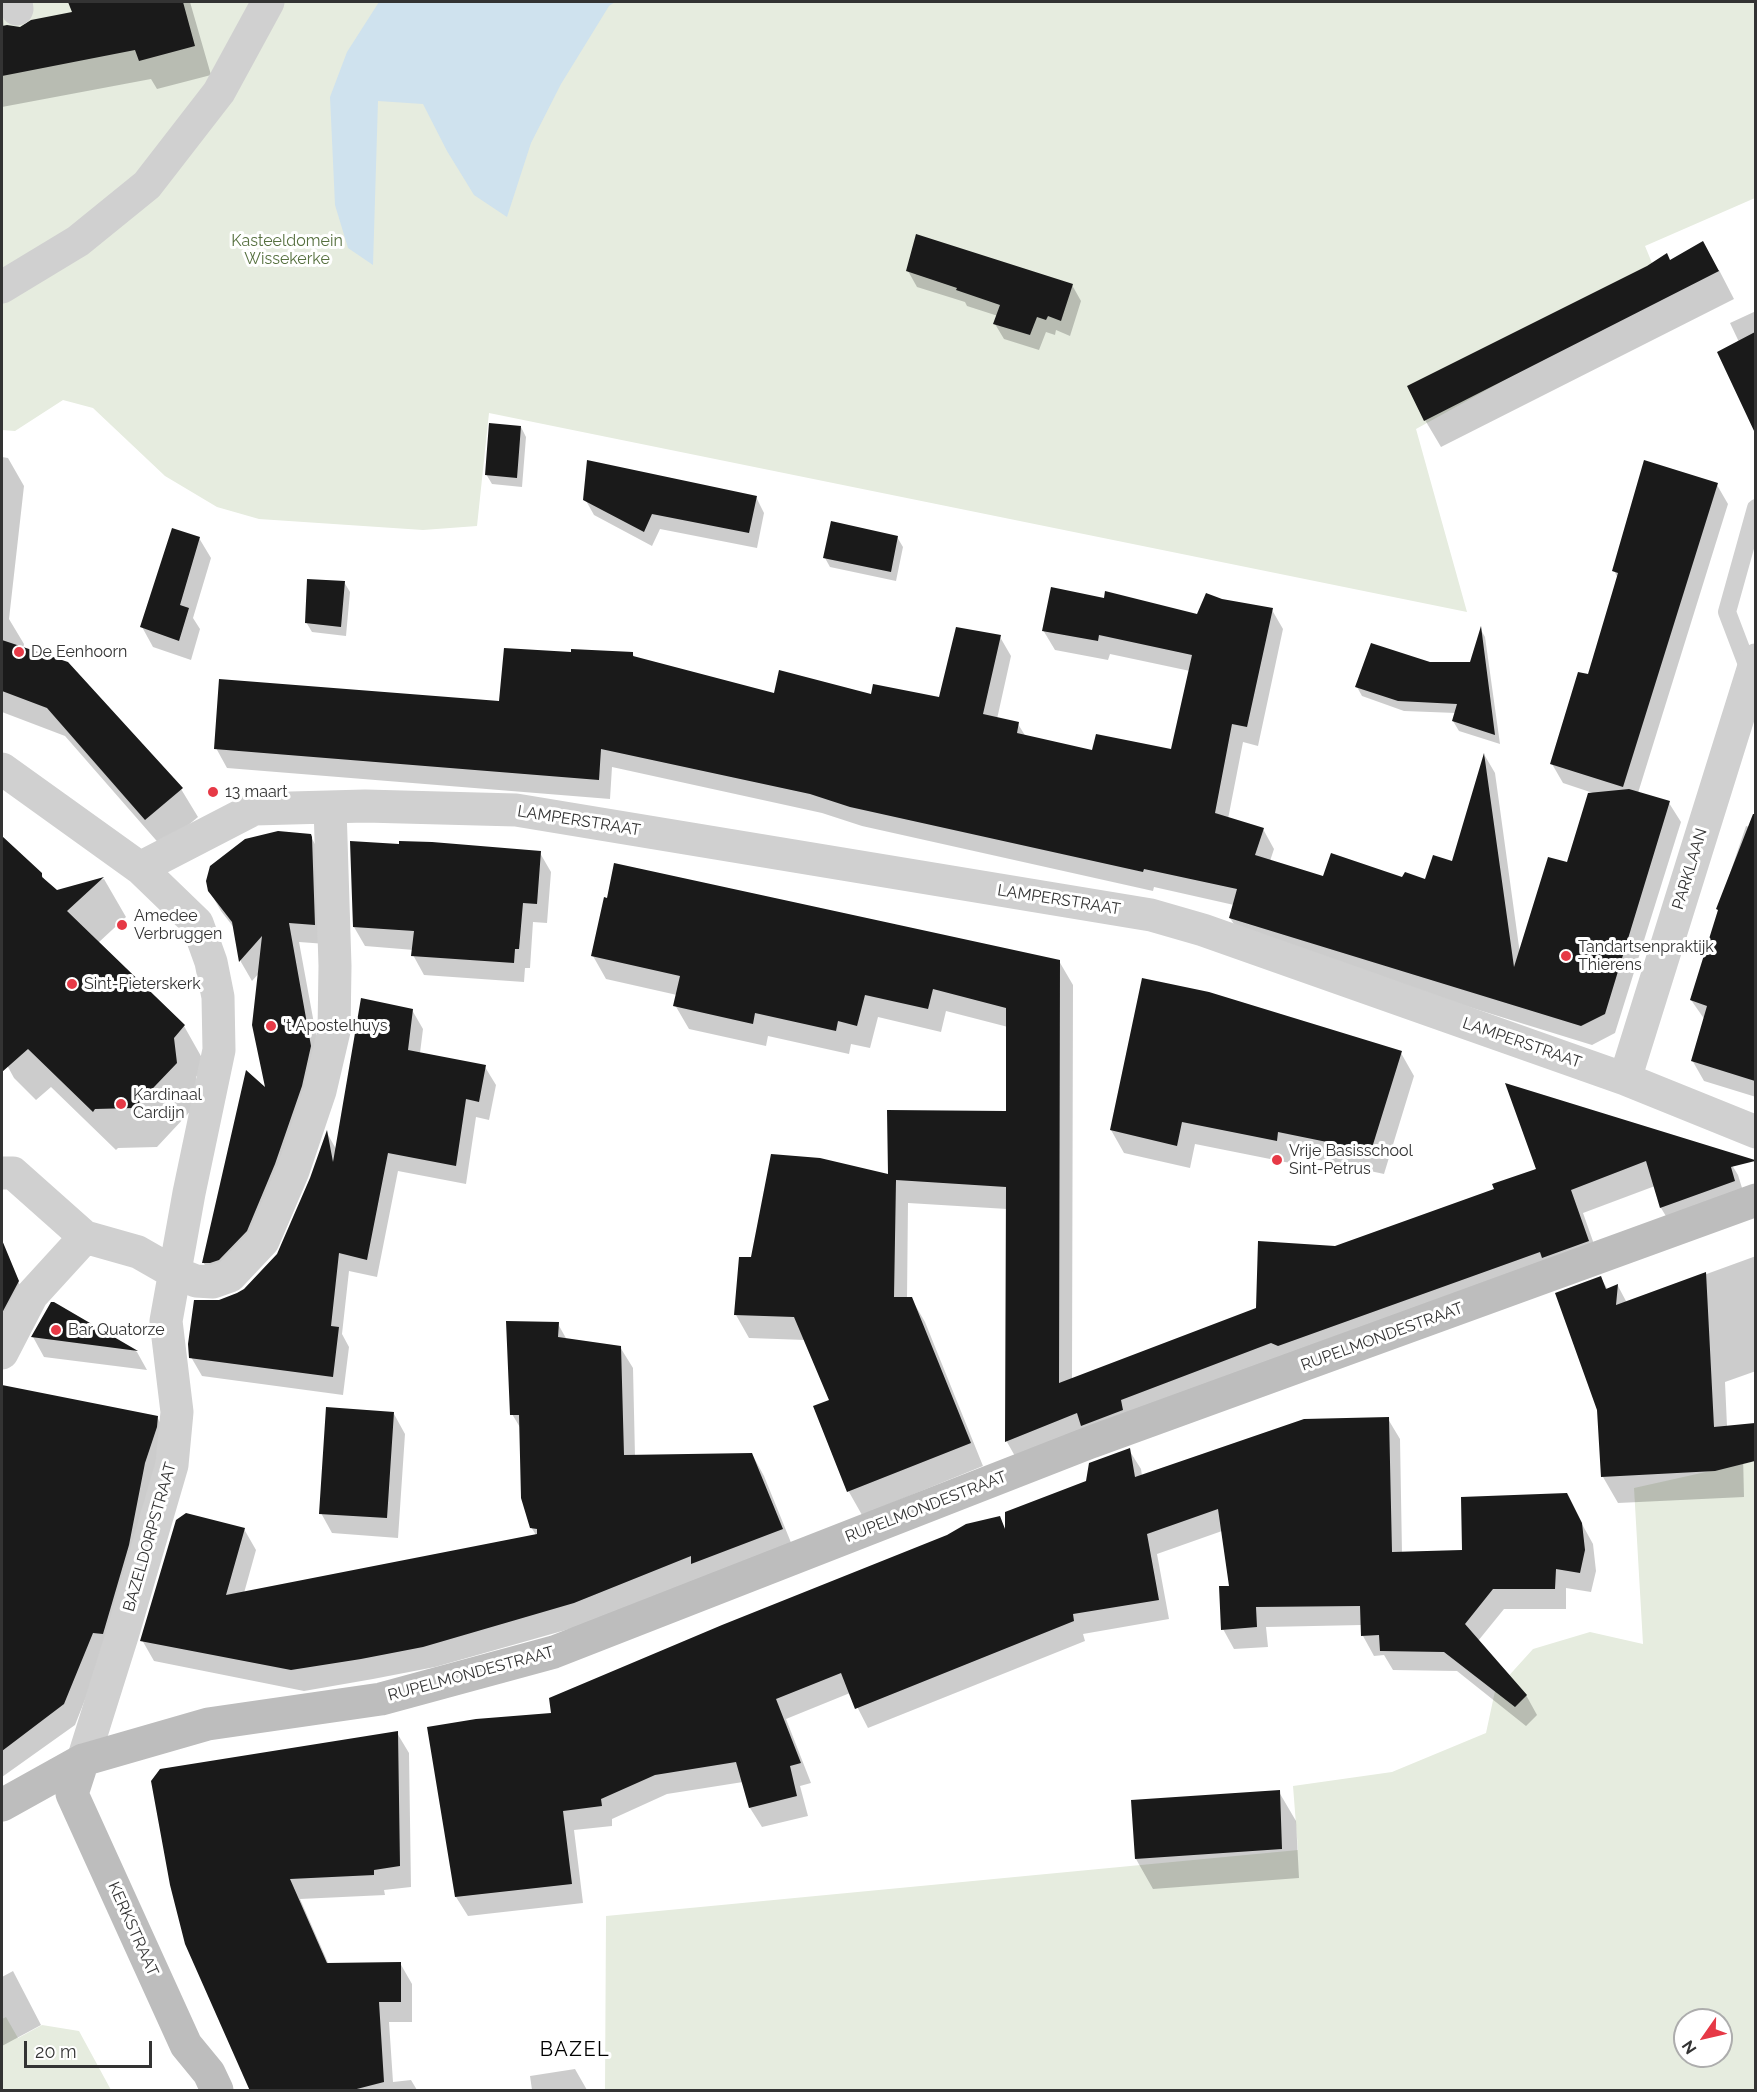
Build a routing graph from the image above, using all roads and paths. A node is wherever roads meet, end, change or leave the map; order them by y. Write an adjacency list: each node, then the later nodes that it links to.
1 (268, 2): 2 (street)
2 (2, 286)
3 (1755, 508): 4 (lane)
4 (1753, 668): 8 (street, PARKLAAN)
5 (2, 770): 7 (street, BAZELDORPSTRAAT)
6 (330, 807): 7 (street, LAMPERSTRAAT); 8 (street, LAMPERSTRAAT); 13 (street)
7 (140, 868): 13 (street, BAZELDORPSTRAAT)
8 (1624, 1079): 9 (street, LAMPERSTRAAT)
9 (1755, 1132)
10 (2, 1173): 12 (street)
11 (1755, 1200): 15 (main road, RUPELMONDESTRAAT)
12 (85, 1237): 13 (street); 14 (street)
13 (173, 1272): 15 (street, BAZELDORPSTRAAT)
14 (2, 1353)
15 (83, 1760): 16 (main road, RUPELMONDESTRAAT); 17 (main road, KERKSTRAAT)
16 (2, 1805)
17 (217, 2091)

